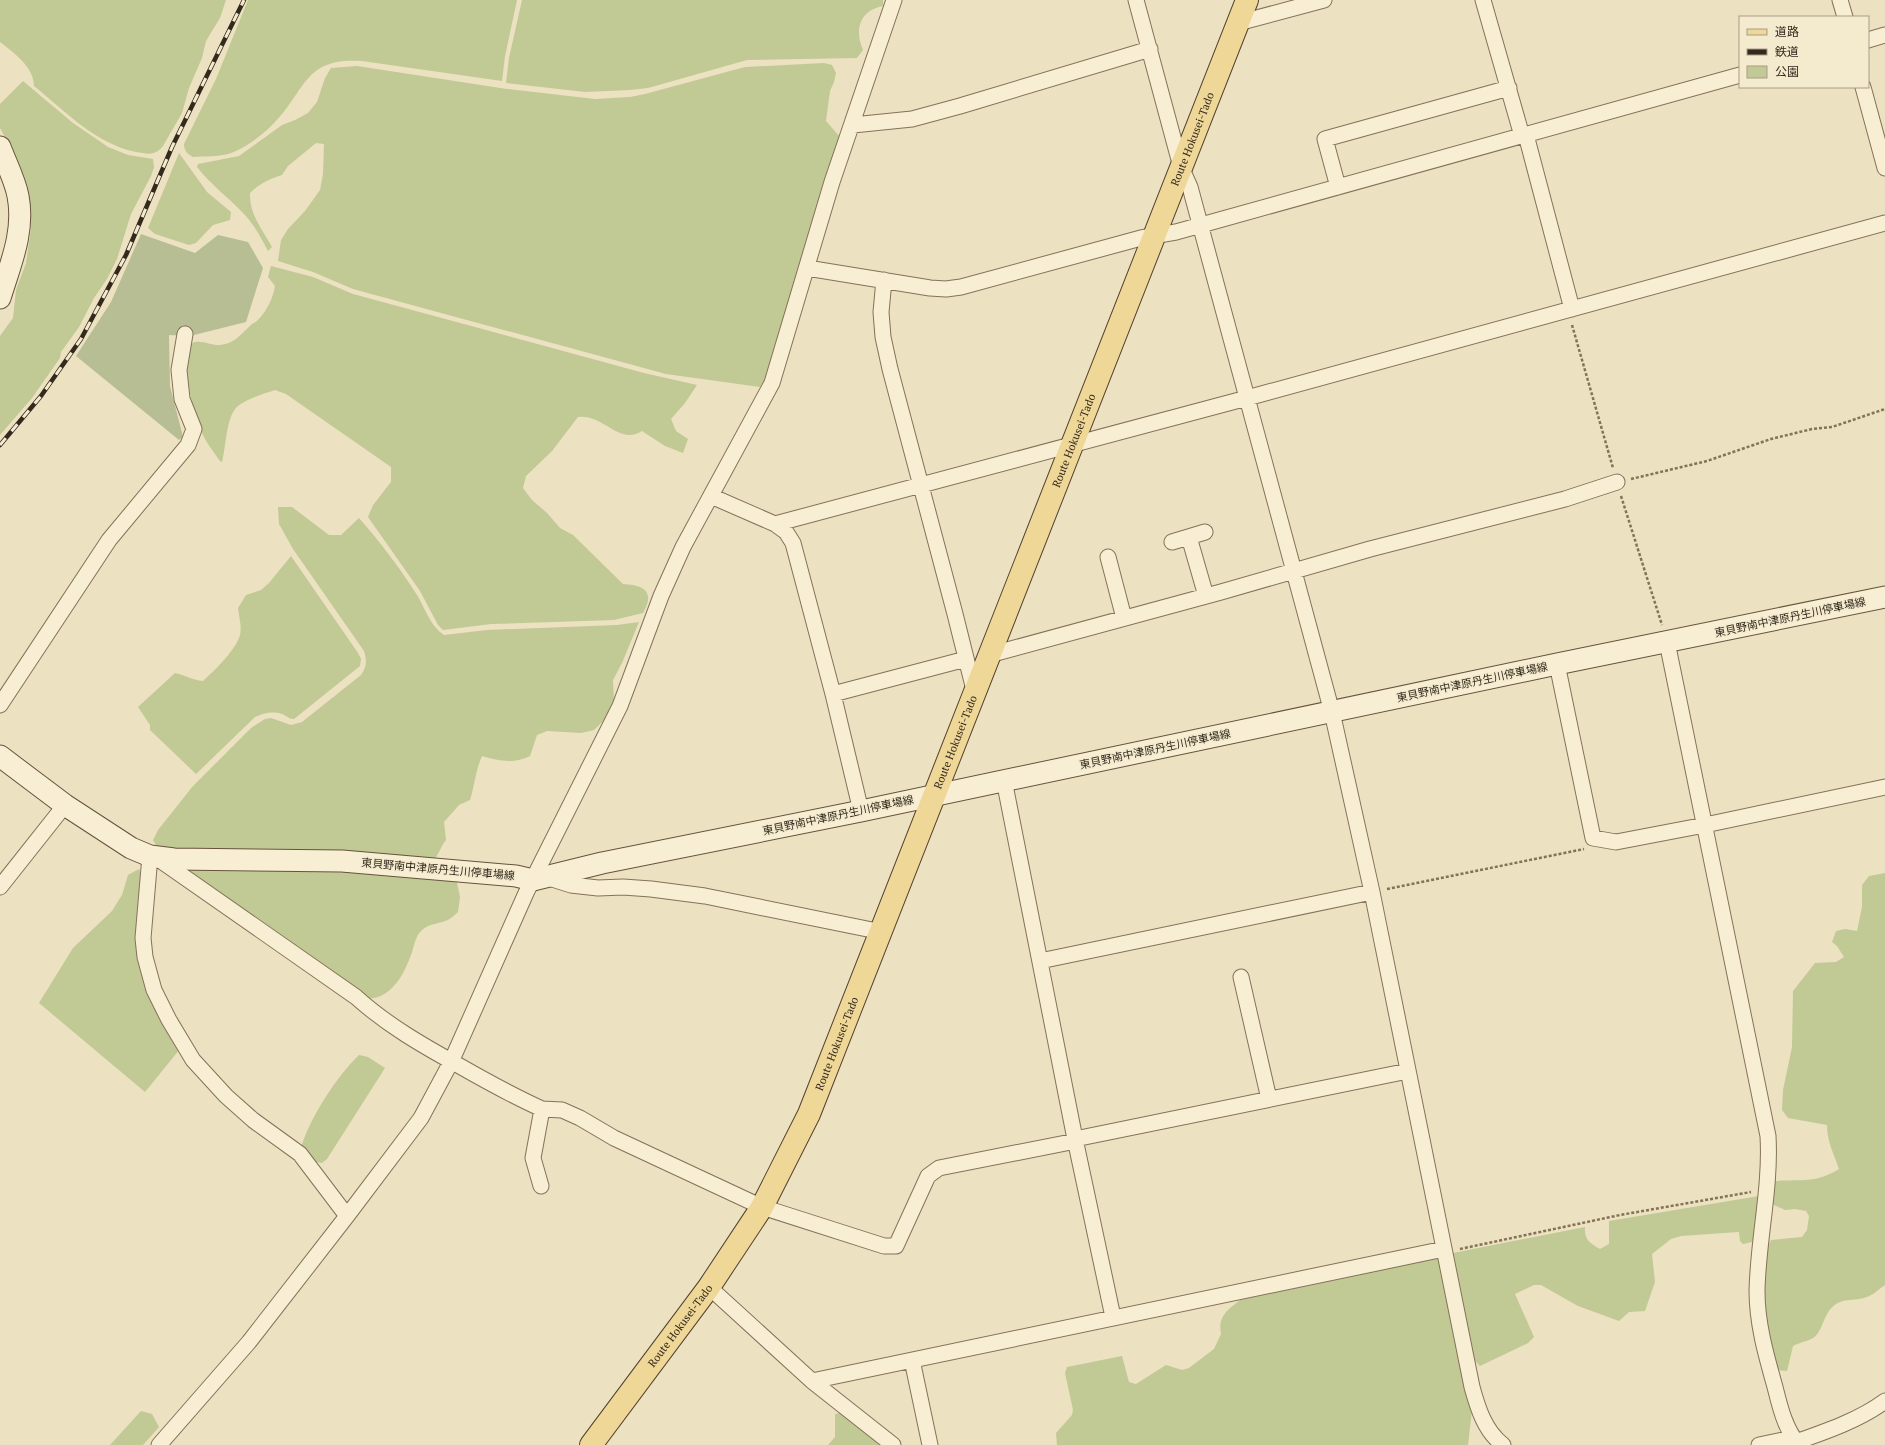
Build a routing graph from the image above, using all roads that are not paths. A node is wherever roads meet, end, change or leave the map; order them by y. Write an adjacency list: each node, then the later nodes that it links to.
1 (894, 0): 15 (street)
2 (1136, 0): 11 (street)
3 (1247, 0): 8 (main road, Route Hokusei-Tado)
4 (1324, 0): 8 (street)
5 (1483, 0): 13 (street)
6 (1840, 0): 7 (street)
7 (1845, 16)
8 (1238, 23): 18 (main road, Route Hokusei-Tado)
9 (1885, 35): 10 (street)
10 (1869, 40)
11 (1150, 49): 15 (street); 18 (street)
12 (1739, 75): 16 (street)
13 (1509, 88): 16 (street); 20 (street)
14 (1863, 88): 19 (street)
15 (853, 125): 24 (street)
16 (1524, 136): 20 (street); 27 (street)
17 (0, 147): 26 (main road)
18 (1181, 167): 22 (street); 23 (main road, Route Hokusei-Tado)
19 (1885, 168)
20 (1338, 187): 22 (street)
21 (1885, 223): 27 (street)
22 (1200, 224): 23 (street); 29 (street)
23 (1155, 236): 25 (street); 30 (main road, Route Hokusei-Tado)
24 (807, 268): 25 (street); 33 (street)
25 (884, 280): 32 (street)
26 (0, 298)
27 (1572, 309): 29 (street)
28 (185, 334): 49 (street)
29 (1247, 398): 30 (street); 39 (street)
30 (1072, 445): 32 (street); 44 (main road, Route Hokusei-Tado)
31 (1617, 482): 39 (street)
32 (920, 485): 34 (street); 45 (street)
33 (711, 496): 34 (street); 59 (street)
34 (775, 524): 47 (street)
35 (1205, 532): 36 (street)
36 (1189, 538): 37 (street); 40 (street)
37 (1172, 542)
38 (1108, 557): 42 (street)
39 (1294, 570): 40 (street); 50 (street)
40 (1206, 596): 42 (street)
41 (1885, 597): 43 (main road, 東貝野南中津原丹生川停車場線)
42 (1124, 618): 44 (street)
43 (1667, 642): 46 (main road, 東貝野南中津原丹生川停車場線); 57 (street)
44 (989, 655): 48 (main road, Route Hokusei-Tado)
45 (966, 659): 47 (street); 48 (street)
46 (1556, 664): 50 (main road, 東貝野南中津原丹生川停車場線); 57 (street)
47 (833, 694): 56 (street)
48 (975, 694): 54 (main road, Route Hokusei-Tado)
49 (0, 705)
50 (1332, 712): 52 (main road, 東貝野南中津原丹生川停車場線); 61 (street)
51 (0, 756): 55 (main road, 東貝野南中津原丹生川停車場線)
52 (1004, 780): 54 (main road, 東貝野南中津原丹生川停車場線); 63 (street)
53 (1885, 787): 57 (street)
54 (935, 794): 56 (main road, 東貝野南中津原丹生川停車場線); 62 (main road, Route Hokusei-Tado)
55 (65, 805): 58 (main road, 東貝野南中津原丹生川停車場線); 60 (street)
56 (861, 811): 59 (main road, 東貝野南中津原丹生川停車場線)
57 (1705, 826): 79 (street)
58 (152, 856): 59 (main road, 東貝野南中津原丹生川停車場線); 65 (street); 72 (street)
59 (540, 878): 62 (street); 65 (street)
60 (0, 887)
61 (1372, 892): 63 (street); 66 (street)
62 (882, 932): 71 (main road, Route Hokusei-Tado)
63 (1040, 961): 69 (street)
64 (1241, 977): 67 (street)
65 (451, 1062): 68 (street); 72 (street)
66 (1408, 1071): 67 (street); 73 (street)
67 (1269, 1100): 69 (street)
68 (542, 1109): 70 (street); 71 (street)
69 (1075, 1140): 71 (street); 75 (street)
70 (541, 1186)
71 (762, 1207): 74 (main road, Route Hokusei-Tado)
72 (347, 1216): 80 (street)
73 (1444, 1251): 75 (street); 84 (street)
74 (709, 1288): 77 (street); 81 (main road, Route Hokusei-Tado)
75 (1113, 1318): 76 (street)
76 (912, 1360): 77 (street); 83 (street)
77 (812, 1381): 82 (street)
78 (1885, 1401): 79 (street)
79 (1796, 1442): 85 (street)
80 (159, 1445)
81 (591, 1445)
82 (893, 1445)
83 (930, 1445)
84 (1503, 1445)
85 (1759, 1445)

